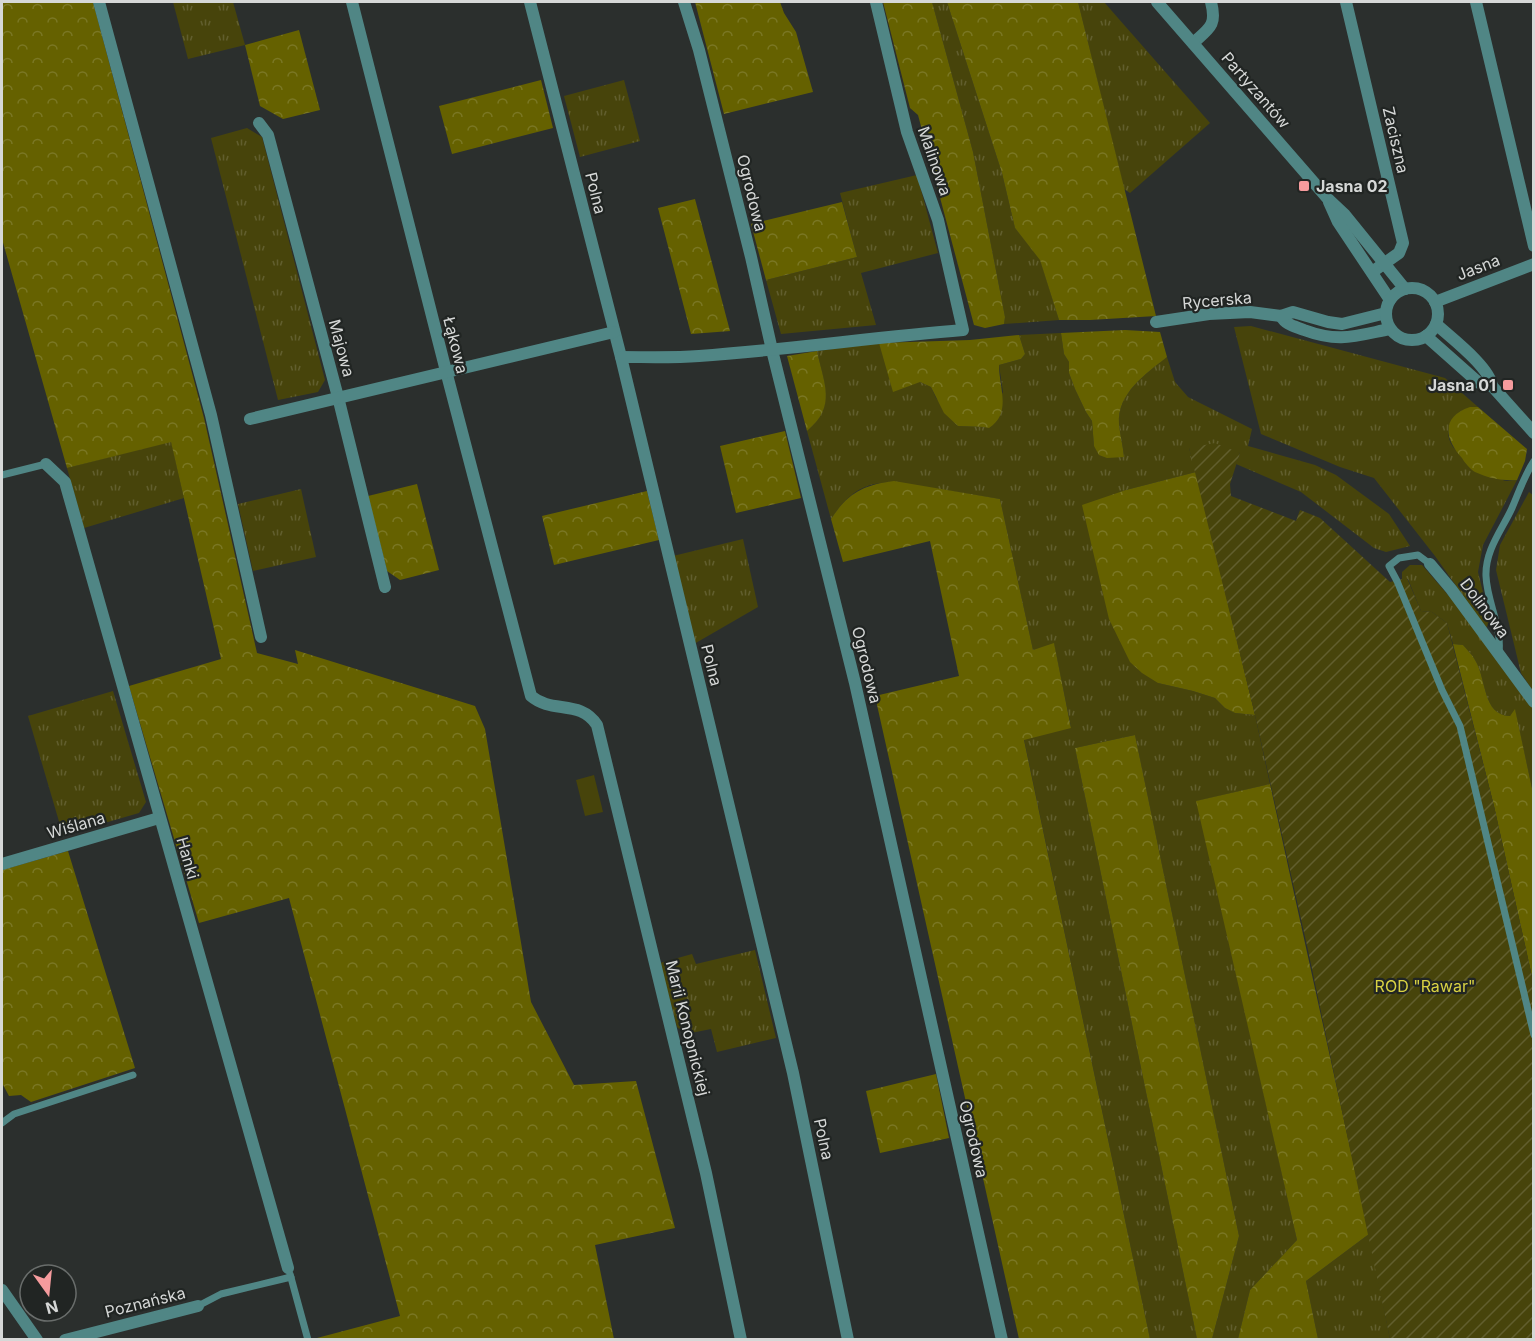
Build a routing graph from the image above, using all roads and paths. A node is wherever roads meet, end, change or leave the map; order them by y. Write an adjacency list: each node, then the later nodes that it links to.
1 (99, 2): 41 (street)
2 (352, 2): 31 (street, Łąkowa)
3 (530, 2): 26 (street, Polna)
4 (684, 2): 29 (street, Ogrodowa)
5 (876, 2): 29 (street, Malinowa)
6 (1157, 2): 10 (street, Partyzantów)
7 (1211, 2): 10 (street)
8 (1346, 2): 14 (street, Zaciszna)
9 (1476, 2): 13 (street)
10 (1193, 43): 12 (street, Partyzantów)
11 (259, 123): 33 (street, Majowa)
12 (1329, 200): 14 (street, Partyzantów); 16 (street, Partyzantów)
13 (1533, 246)
14 (1385, 263): 16 (street, Zaciszna); 17 (street, Partyzantów)
15 (1533, 264): 19 (street, Jasna)
16 (1372, 272): 18 (street, Partyzantów)
17 (1405, 290): 18 (street); 19 (street)
18 (1390, 300): 20 (street)
19 (1434, 302): 24 (street)
20 (1386, 313): 22 (street, Rycerska); 25 (street)
21 (1281, 316): 22 (street, Rycerska); 23 (street, Rycerska); 27 (street, Rycerska)
22 (1320, 320): 27 (lane)
23 (1156, 322)
24 (1436, 324): 28 (street); 32 (street)
25 (1390, 329): 27 (street, Rycerska); 28 (street)
26 (614, 332): 30 (street, Polna); 31 (street)
27 (1315, 334)
28 (1426, 336): 32 (street)
29 (772, 351): 30 (street); 58 (street, Ogrodowa)
30 (621, 357): 57 (street, Polna)
31 (446, 371): 33 (street); 44 (street, Łąkowa)
32 (1492, 386): 35 (street)
33 (338, 397): 34 (street); 40 (street, Majowa)
34 (250, 419)
35 (1533, 433)
36 (1533, 461): 42 (lane)
37 (46, 464): 38 (lane); 45 (street, Hanki)
38 (2, 475)
39 (1430, 564): 42 (street, Dolinowa); 47 (lane)
40 (385, 587)
41 (261, 636)
42 (1499, 653): 43 (street, Dolinowa)
43 (1533, 702)
44 (597, 725): 56 (street, Marii Konopnickiej)
45 (159, 818): 46 (street, Wiślana); 50 (street, Hanki)
46 (2, 864)
47 (1533, 1035)
48 (133, 1075): 49 (lane)
49 (2, 1123)
50 (290, 1273): 52 (lane); 55 (lane)
51 (2, 1290): 53 (street)
52 (198, 1306): 54 (street, Poznańska)
53 (37, 1340)
54 (65, 1340)
55 (308, 1340)
56 (741, 1340)
57 (848, 1340)
58 (1002, 1340)

